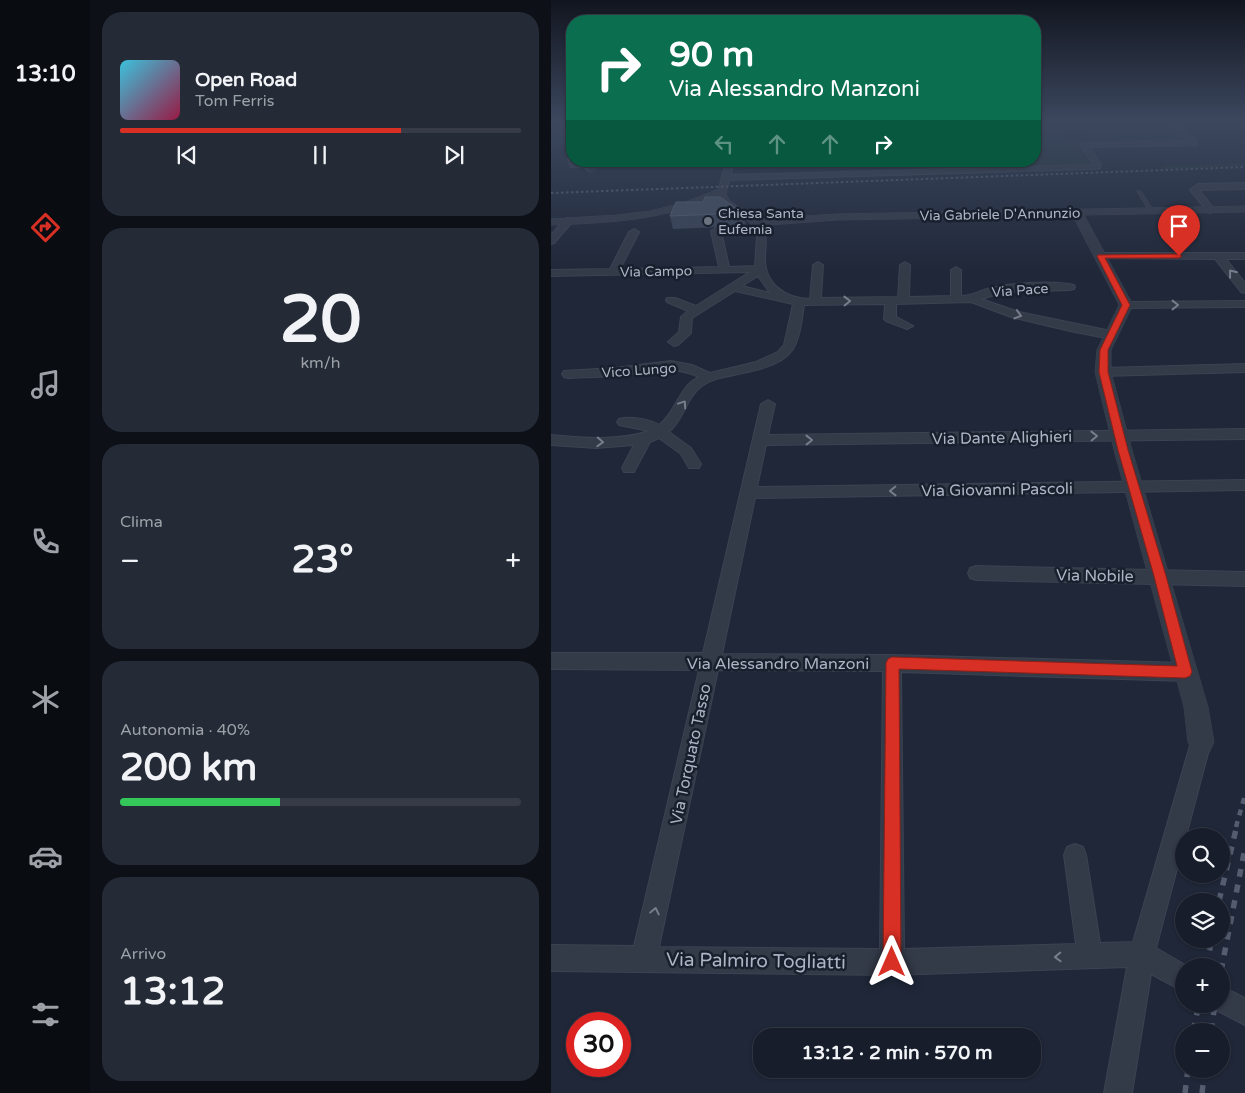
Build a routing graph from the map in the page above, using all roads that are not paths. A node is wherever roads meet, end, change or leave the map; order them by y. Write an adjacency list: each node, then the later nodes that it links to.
1 (727, 172): 3 (street)
2 (823, 172): 3 (street)
3 (725, 178): 5 (street)
4 (1245, 186): 7 (street)
5 (722, 191): 11 (street); 14 (street)
6 (1139, 192): 9 (lane)
7 (1211, 210): 8 (street, Via Gabriele D'Annunzio); 9 (street, Via Gabriele D'Annunzio)
8 (1245, 210)
9 (1152, 211): 10 (street, Via Gabriele D'Annunzio)
10 (1077, 213): 13 (street, Via Gabriele D'Annunzio); 19 (street)
11 (568, 221): 12 (street); 18 (street)
12 (551, 222)
13 (773, 222): 14 (street, Via Gabriele D'Annunzio); 17 (street)
14 (756, 224): 17 (street)
15 (716, 231): 24 (street)
16 (634, 232): 27 (street)
17 (763, 235): 25 (street)
18 (551, 241)
19 (1100, 256): 20 (street); 39 (street)
20 (1218, 256): 21 (street); 31 (street, one-way to 20)
21 (1245, 256)
22 (818, 265): 37 (street)
23 (905, 265): 35 (street)
24 (725, 270): 25 (street, Via Campo); 27 (street, Via Campo)
25 (762, 270): 29 (street); 36 (street)
26 (956, 270): 32 (street)
27 (613, 272): 28 (street, Via Campo)
28 (551, 273)
29 (735, 288): 36 (street); 40 (street)
30 (1070, 288): 33 (street, Via Pace)
31 (1245, 290)
32 (956, 299): 33 (street); 35 (street)
33 (972, 299): 42 (street, one-way to 42)
34 (671, 300): 40 (street)
35 (897, 300): 37 (street, one-way to 35); 41 (street)
36 (793, 301): 37 (street); 47 (street)
37 (815, 302)
38 (1245, 304): 39 (street, one-way to 38)
39 (1126, 305): 42 (street)
40 (697, 311): 43 (street)
41 (907, 326)
42 (1111, 336): 45 (street)
43 (674, 342)
44 (1245, 368): 45 (street)
45 (1103, 372): 52 (street)
46 (568, 374): 47 (street, Vico Lungo)
47 (708, 377): 51 (street, one-way to 47)
48 (768, 404): 54 (street, Via Torquato Tasso)
49 (624, 422): 51 (street)
50 (1245, 434): 52 (street, Via Dante Alighieri)
51 (651, 435): 53 (street, one-way to 51); 55 (street); 56 (street)
52 (1119, 435): 54 (street, Via Dante Alighieri, one-way to 52); 58 (street)
53 (551, 440)
54 (760, 440): 59 (street, Via Torquato Tasso)
55 (694, 464)
56 (629, 468)
57 (1245, 485): 58 (street, Via Giovanni Pascoli)
58 (1134, 487): 59 (street, Via Giovanni Pascoli, one-way to 59); 61 (street)
59 (749, 493): 64 (street, Via Torquato Tasso)
60 (976, 573): 61 (street, Via Nobile)
61 (1160, 576): 62 (street, Via Nobile); 66 (street)
62 (1245, 579)
63 (551, 661): 64 (street, Via Alessandro Manzoni)
64 (710, 663): 65 (street, Via Alessandro Manzoni); 72 (street, Via Torquato Tasso, one-way to 64)
65 (892, 663): 66 (street, Via Alessandro Manzoni); 73 (street)
66 (1185, 672): 67 (street)
67 (1201, 742): 69 (street)
68 (1075, 855): 70 (street)
69 (1142, 954): 70 (street, Via Palmiro Togliatti); 74 (street); 77 (street)
70 (1090, 956): 73 (street, Via Palmiro Togliatti, one-way to 73)
71 (551, 958): 72 (street, Via Palmiro Togliatti)
72 (645, 959): 73 (street, Via Palmiro Togliatti)
73 (892, 962)
74 (1175, 973)
75 (1230, 1003): 76 (street)
76 (1245, 1012)
77 (1118, 1093)

